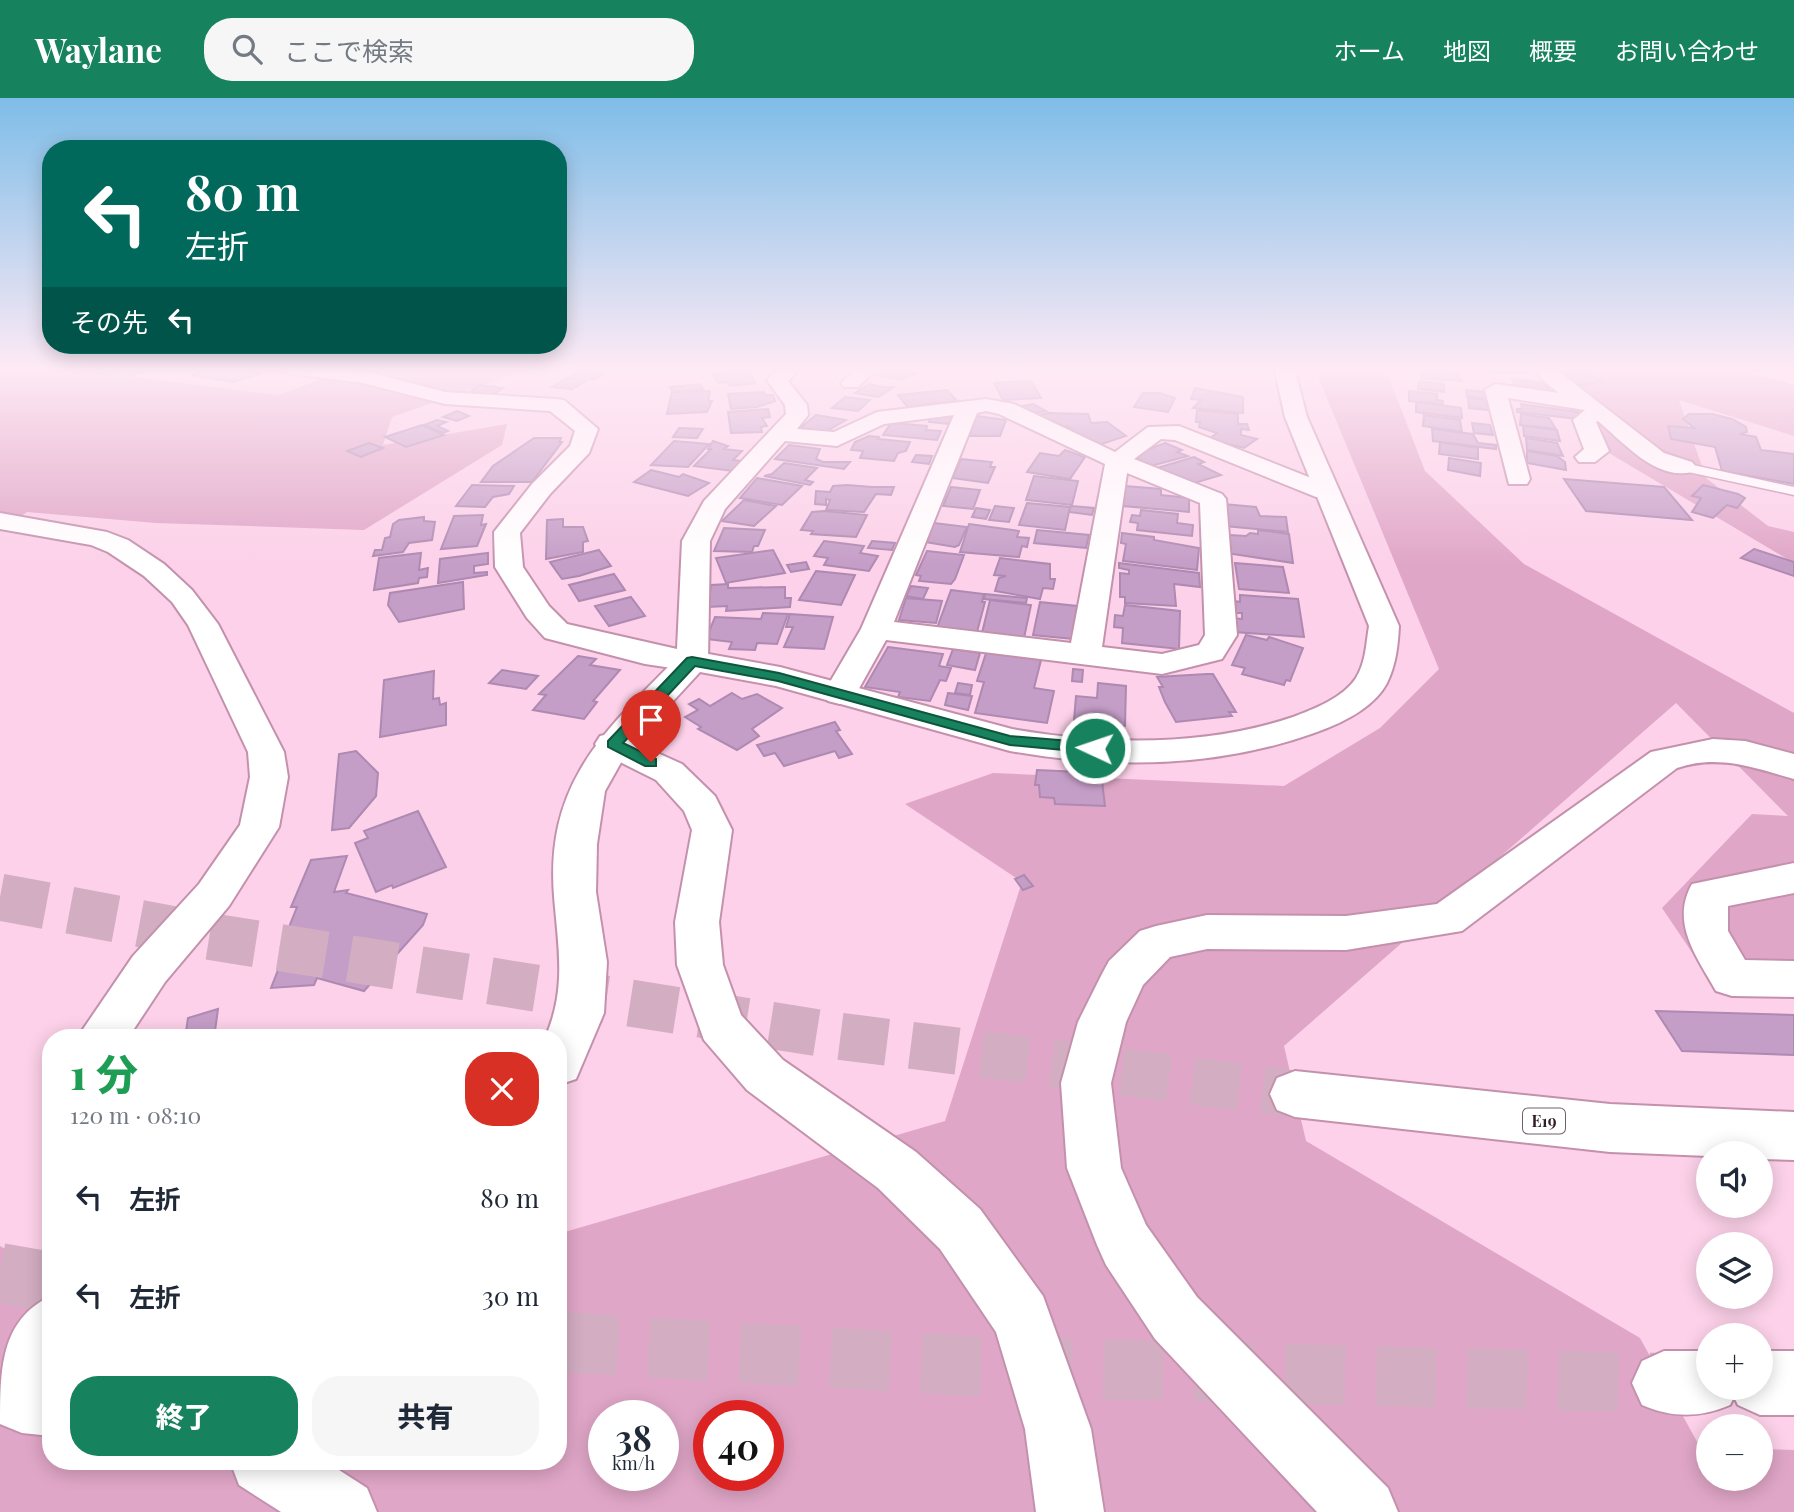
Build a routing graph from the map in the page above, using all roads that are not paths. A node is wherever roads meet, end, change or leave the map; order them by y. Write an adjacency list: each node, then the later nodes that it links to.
1 (586, 433): 21 (main road)
2 (849, 433): 11 (main road)
3 (957, 433): 19 (main road)
4 (1052, 433): 13 (main road)
5 (1155, 433): 13 (main road)
6 (1179, 433): 17 (main road)
7 (1302, 433): 17 (main road)
8 (1506, 433): 15 (main road)
9 (1589, 433): 12 (main road)
10 (1626, 433): 14 (main road)
11 (780, 434): 21 (main road)
12 (1587, 457)
13 (1117, 461): 20 (main road); 20 (main road)
14 (1684, 467): 16 (lane)
15 (1518, 479)
16 (1794, 491)
17 (1325, 492): 22 (main road)
18 (0, 521): 27 (main road)
19 (877, 629): 20 (main road); 22 (main road)
20 (1085, 654)
21 (692, 661): 22 (main road); 23 (main road)
22 (840, 694)
23 (613, 744): 28 (main road); 37 (main road)
24 (1794, 767): 38 (main road)
25 (1794, 878): 26 (main road)
26 (1794, 979)
27 (108, 1029)
28 (567, 1043)
29 (1295, 1094): 30 (main road, E19)
30 (1794, 1136)
31 (42, 1339): 34 (main road)
32 (1773, 1383): 33 (main road)
33 (1794, 1383)
34 (42, 1403)
35 (277, 1470): 36 (main road)
36 (342, 1512)
37 (1070, 1512)
38 (1364, 1512)

